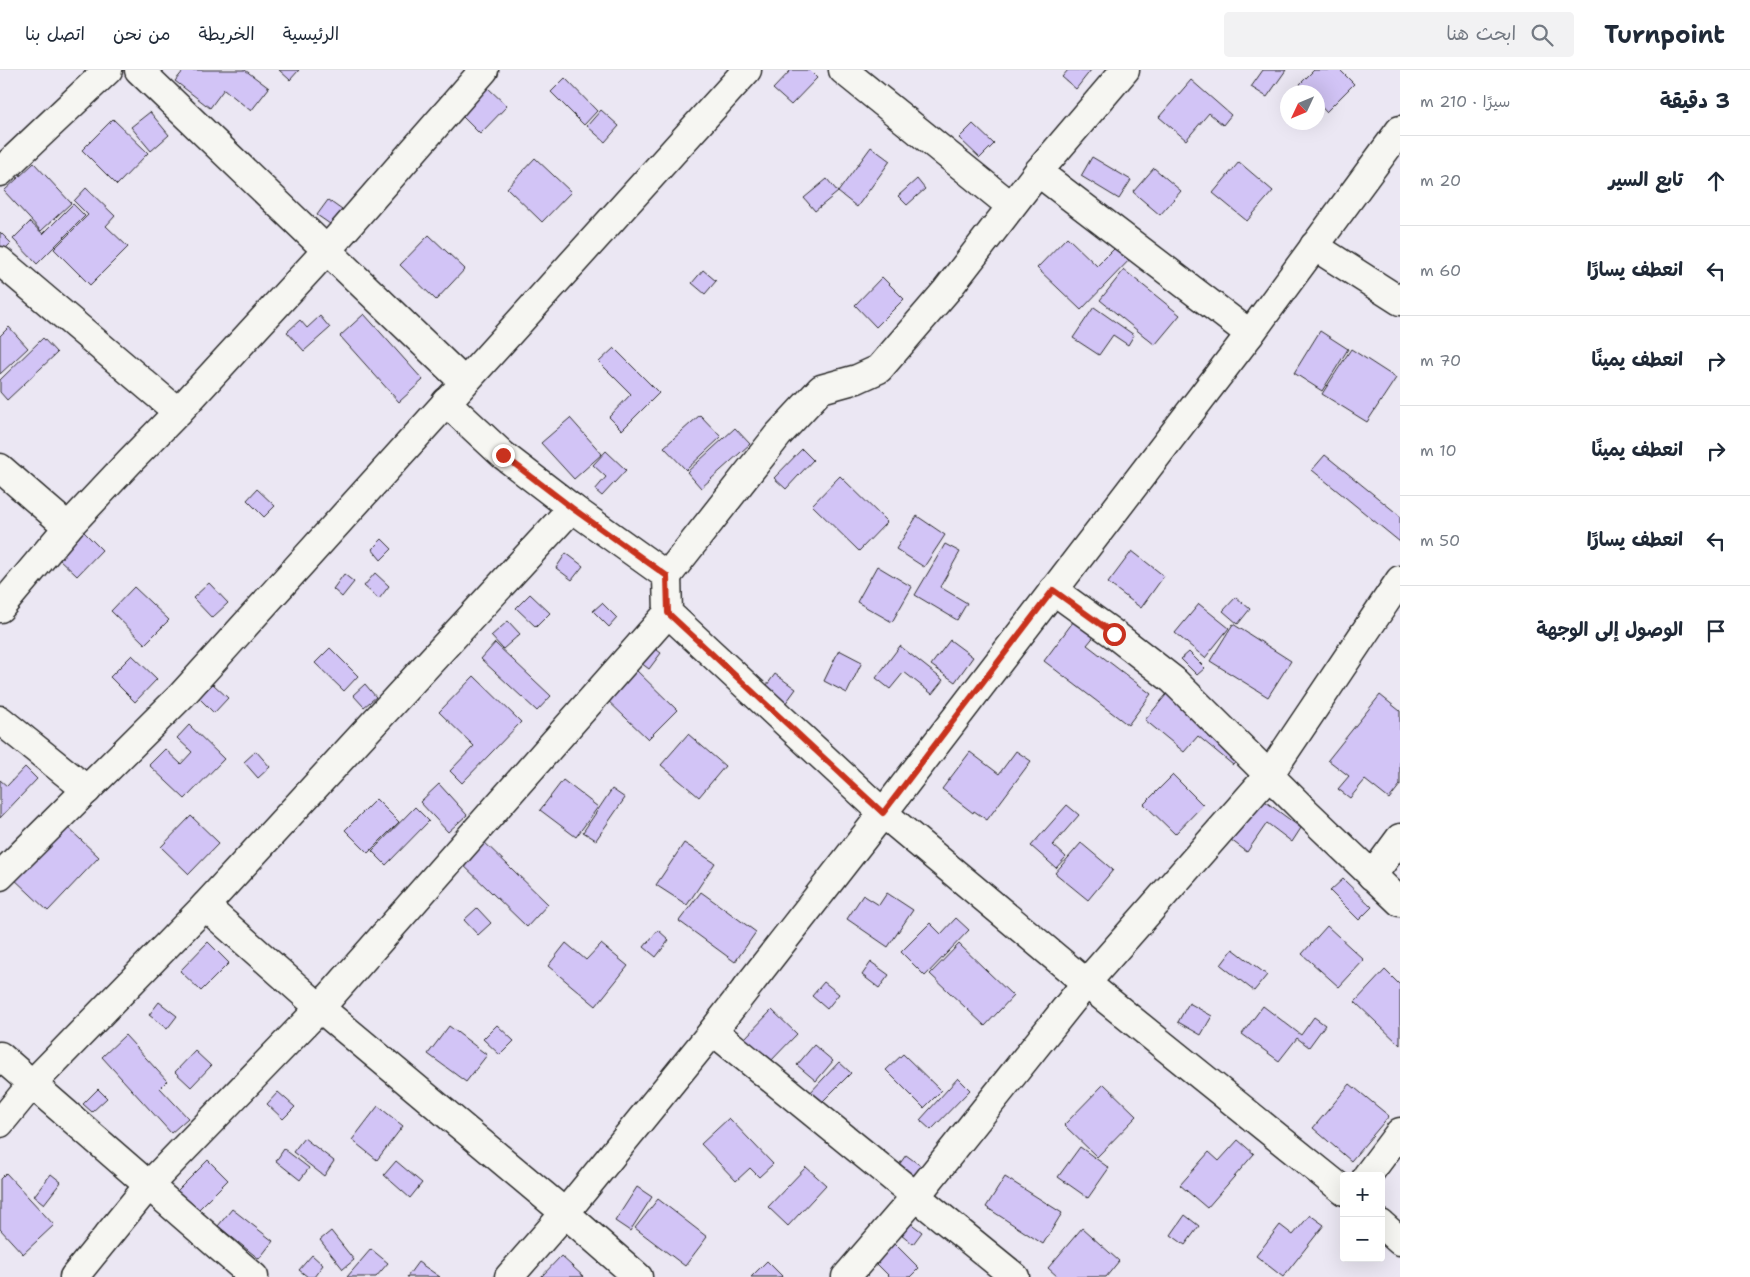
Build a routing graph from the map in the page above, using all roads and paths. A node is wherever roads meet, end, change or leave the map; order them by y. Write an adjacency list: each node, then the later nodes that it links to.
1 (108, 70): 8 (street)
2 (138, 70): 12 (street)
3 (484, 70): 12 (street)
4 (747, 70): 16 (street)
5 (843, 70): 10 (street)
6 (1125, 70): 9 (street)
7 (1400, 130): 11 (street)
8 (0, 172)
9 (1038, 172): 10 (street); 15 (street)
10 (1011, 206): 22 (street)
11 (1314, 246): 14 (street); 15 (street)
12 (326, 251): 16 (street); 18 (street)
13 (0, 261): 18 (street)
14 (1400, 301)
15 (1250, 334): 24 (street)
16 (464, 382): 17 (street)
17 (446, 402): 20 (street); 29 (street)
18 (178, 412): 21 (street)
19 (0, 468): 21 (street)
20 (572, 508): 22 (street); 35 (street)
21 (68, 528): 25 (street)
22 (667, 576): 26 (street)
23 (1400, 580): 28 (street)
24 (1053, 590): 28 (street); 30 (street)
25 (0, 608)
26 (668, 613): 30 (street); 37 (street)
27 (0, 720): 29 (street)
28 (1269, 775): 33 (street); 36 (street)
29 (87, 790): 32 (street)
30 (883, 813): 36 (street); 38 (street)
31 (1400, 838): 33 (street)
32 (0, 876)
33 (1372, 876): 34 (street)
34 (1400, 902)
35 (205, 906): 37 (street); 40 (street)
36 (1086, 983): 45 (street); 46 (street)
37 (320, 1008): 44 (street); 47 (street)
38 (713, 1031): 46 (street); 47 (street)
39 (0, 1056): 40 (street)
40 (32, 1084): 41 (street); 44 (street)
41 (0, 1123)
42 (1400, 1132): 43 (street)
43 (1370, 1172)
44 (148, 1186): 50 (street); 51 (street)
45 (1340, 1188)
46 (916, 1196): 54 (street); 55 (street)
47 (564, 1213): 52 (street); 53 (street)
48 (1385, 1228): 49 (street)
49 (1400, 1241)
50 (74, 1277)
51 (254, 1277)
52 (509, 1277)
53 (638, 1277)
54 (846, 1277)
55 (1015, 1277)

